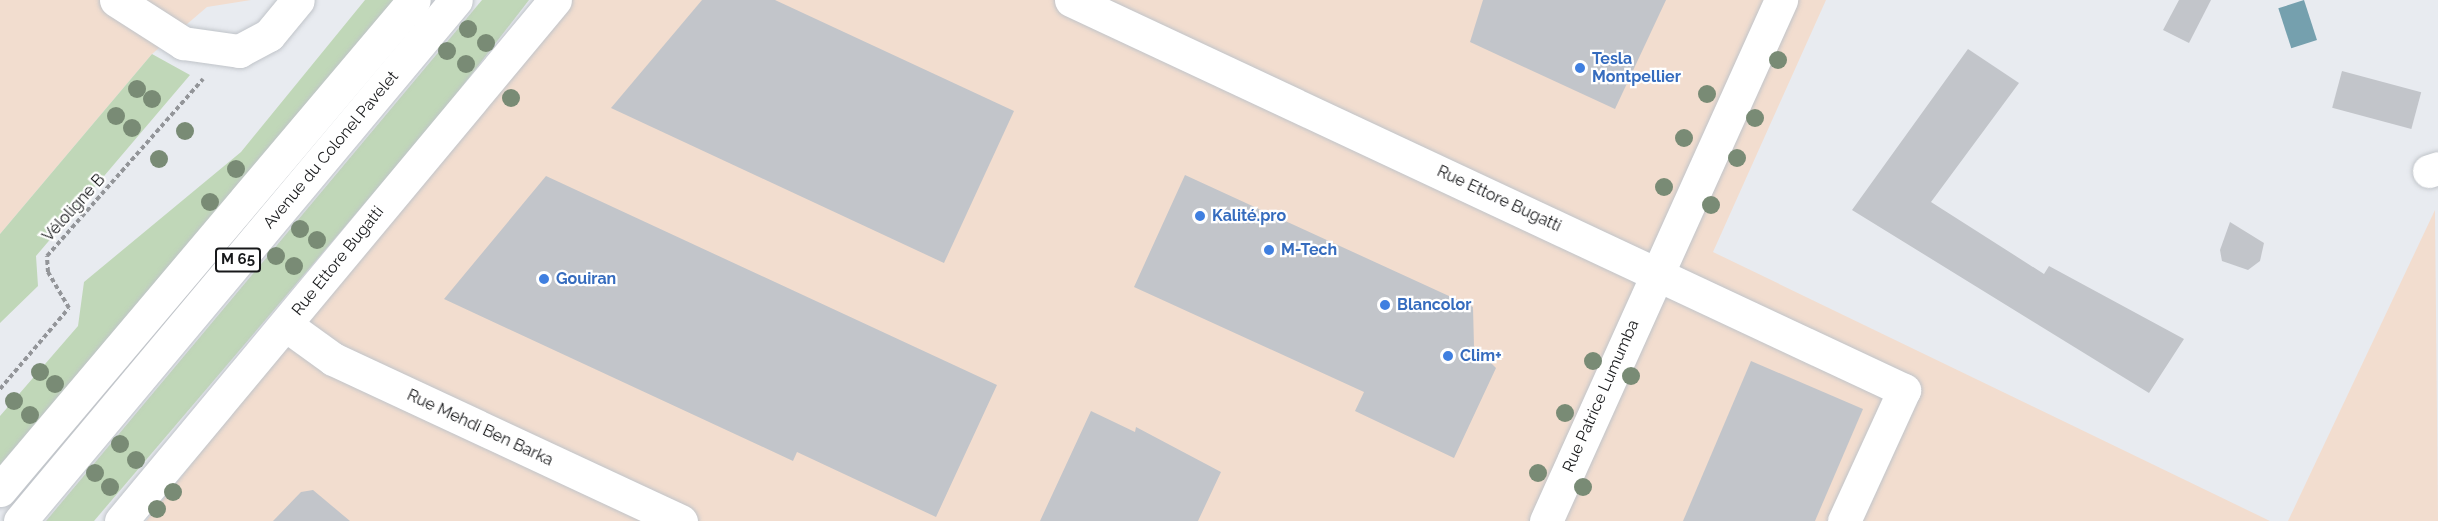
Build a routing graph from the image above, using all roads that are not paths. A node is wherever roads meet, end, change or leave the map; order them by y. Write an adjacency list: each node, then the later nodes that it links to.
1 (116, 0): 2 (street)
2 (298, 0)
3 (414, 0): 10 (street, Avenue du Colonel Pavelet / M 65)
4 (456, 0): 11 (street, Avenue du Colonel Pavelet / M 65)
5 (555, 0): 9 (street, Rue Ettore Bugatti)
6 (1071, 0): 8 (street, Rue Ettore Bugatti)
7 (1781, 0): 8 (street)
8 (1655, 272): 14 (street, Rue Patrice Lumumba); 15 (street, Rue Ettore Bugatti)
9 (286, 325): 12 (street, Rue Ettore Bugatti); 13 (street, Rue Mehdi Ben Barka)
10 (0, 490)
11 (20, 521)
12 (121, 521)
13 (681, 521)
14 (1546, 521)
15 (1844, 521)

